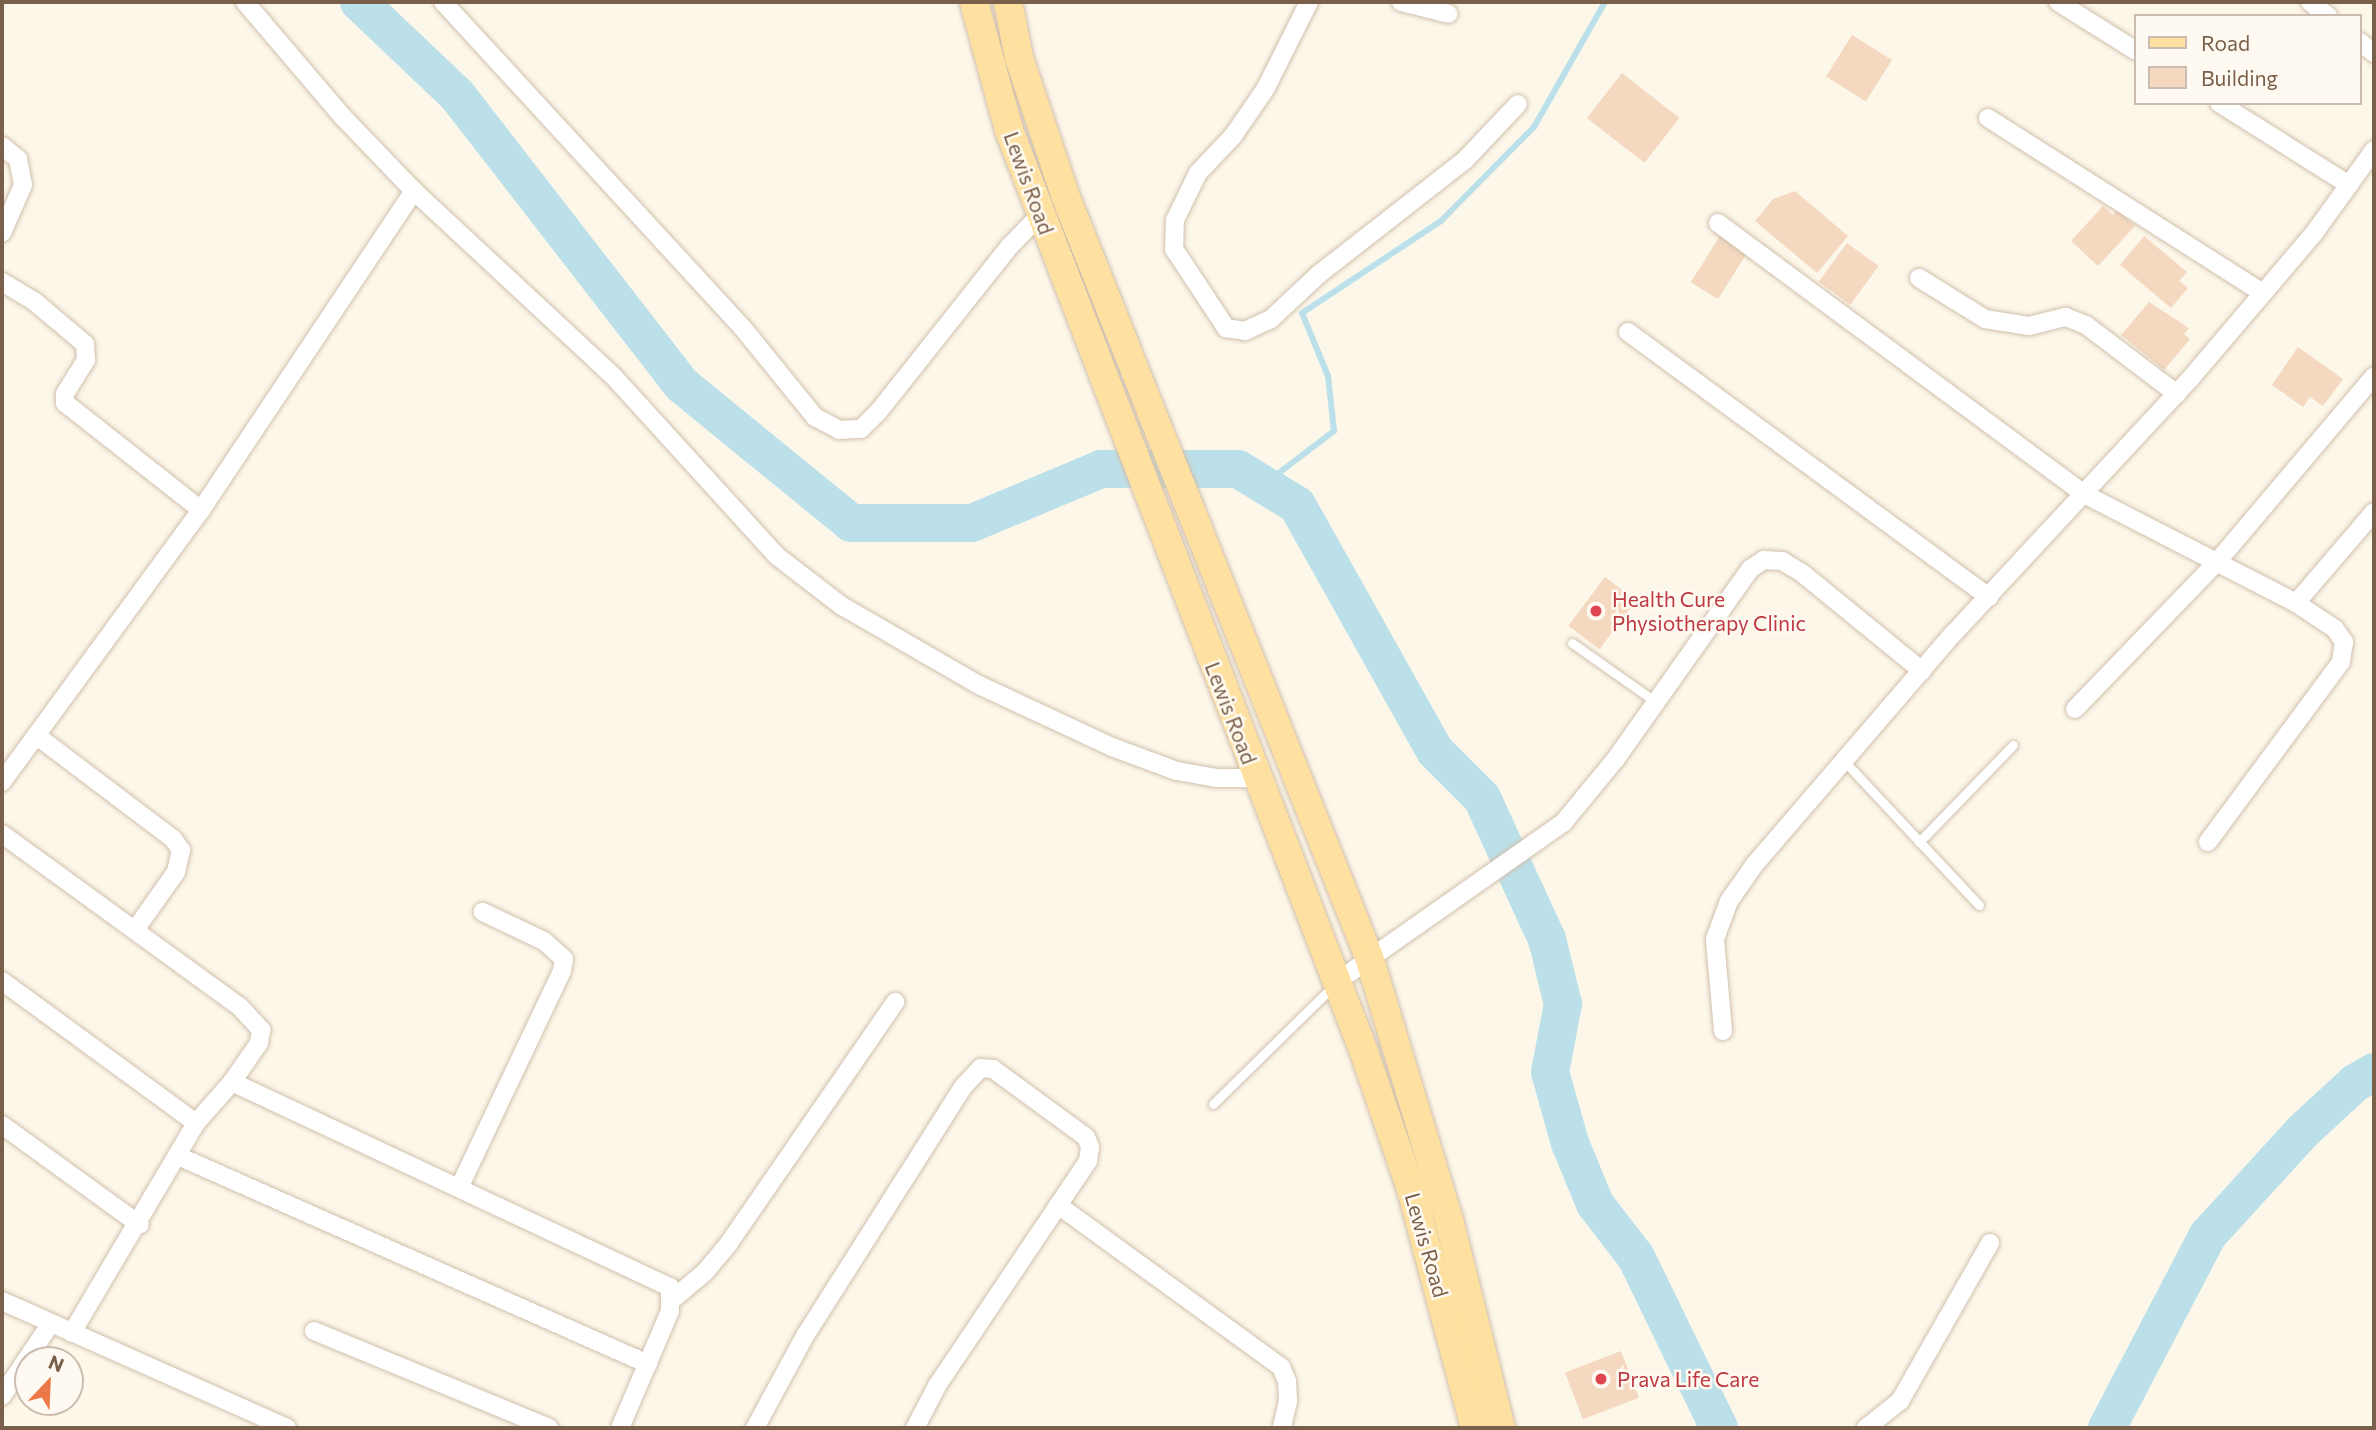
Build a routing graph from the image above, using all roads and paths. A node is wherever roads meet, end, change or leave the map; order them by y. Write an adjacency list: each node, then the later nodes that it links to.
1 (245, 2): 18 (street)
2 (443, 2): 19 (street)
3 (974, 2): 19 (main road, Lewis Road)
4 (1008, 2): 49 (main road, Lewis Road)
5 (1309, 2): 12 (street)
6 (1401, 2): 9 (street)
7 (2058, 2): 11 (street)
8 (2310, 2): 10 (street)
9 (1450, 14)
10 (2325, 14)
11 (2134, 50)
12 (1518, 104)
13 (2223, 105): 17 (street)
14 (1988, 118): 24 (street)
15 (2, 146): 21 (street)
16 (2374, 150): 17 (street)
17 (2349, 185): 24 (street)
18 (414, 191): 29 (street); 41 (street)
19 (1041, 214): 41 (main road, Lewis Road)
20 (1718, 223): 28 (street)
21 (2, 233)
22 (1919, 278): 27 (street)
23 (2, 282): 29 (street)
24 (2263, 293): 27 (street)
25 (1628, 332): 32 (street)
26 (2374, 376): 31 (street)
27 (2177, 394): 28 (street)
28 (2086, 495): 31 (street); 32 (street)
29 (201, 510): 38 (street)
30 (2374, 512): 33 (street)
31 (2217, 562): 33 (street); 37 (street)
32 (1989, 597): 35 (street)
33 (2296, 603): 45 (street)
34 (1572, 643): 36 (lane)
35 (1922, 671): 36 (street); 40 (street)
36 (1656, 702): 49 (street)
37 (2075, 709)
38 (37, 736): 42 (street); 48 (street)
39 (2013, 745): 44 (lane)
40 (1845, 762): 44 (lane); 53 (street)
41 (1255, 778): 51 (main road, Lewis Road)
42 (2, 782)
43 (2, 834): 48 (street)
44 (1919, 842): 46 (lane)
45 (2208, 842)
46 (1979, 905)
47 (483, 912): 59 (street)
48 (135, 930): 54 (street)
49 (1369, 957): 51 (street); 77 (main road, Lewis Road)
50 (2, 981): 56 (street)
51 (1338, 981): 55 (lane); 76 (main road, Lewis Road)
52 (895, 1002): 63 (street)
53 (1723, 1031)
54 (232, 1082): 56 (street); 59 (street)
55 (1213, 1104)
56 (196, 1123): 58 (street)
57 (2, 1125): 61 (street)
58 (178, 1156): 61 (street); 68 (street)
59 (459, 1188): 63 (street)
60 (1058, 1205): 73 (street); 74 (street); 75 (street)
61 (140, 1225): 67 (street)
62 (1990, 1242): 78 (street)
63 (674, 1298): 68 (street)
64 (2, 1301): 65 (street)
65 (51, 1324): 67 (street); 69 (street)
66 (314, 1331): 71 (street)
67 (72, 1333): 70 (street)
68 (648, 1364): 72 (street)
69 (2, 1396)
70 (287, 1428)
71 (549, 1428)
72 (620, 1428)
73 (755, 1428)
74 (915, 1428)
75 (1282, 1428)
76 (1475, 1428)
77 (1501, 1428)
78 (1866, 1428)

